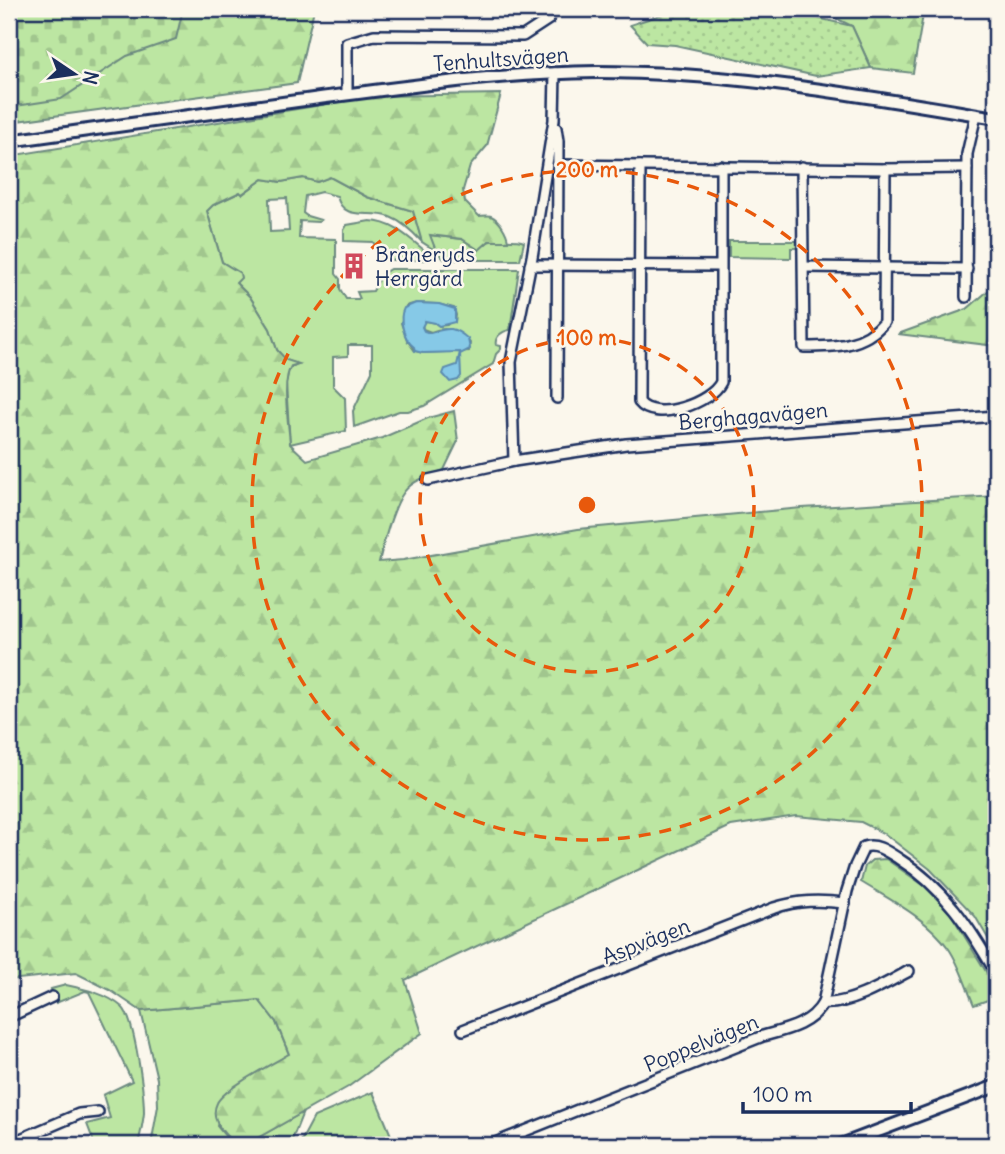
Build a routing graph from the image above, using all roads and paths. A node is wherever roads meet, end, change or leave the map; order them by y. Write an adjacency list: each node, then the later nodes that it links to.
1 (553, 9): 3 (street)
2 (555, 73): 3 (street, Tenhultsvägen); 4 (street, Tenhultsvägen); 6 (street)
3 (347, 94): 7 (street, Tenhultsvägen)
4 (976, 115): 5 (street, Tenhultsvägen); 12 (street)
5 (996, 118)
6 (554, 120): 8 (street); 14 (street)
7 (9, 141)
8 (558, 165): 9 (street); 16 (street)
9 (640, 166): 10 (street); 15 (street)
10 (721, 166): 11 (street); 17 (street)
11 (802, 167): 13 (street); 18 (street)
12 (967, 168): 13 (street); 20 (street)
13 (886, 169): 19 (street)
14 (530, 264): 16 (street); 24 (street)
15 (638, 264): 16 (street); 17 (street); 17 (street)
16 (557, 265): 22 (street)
17 (720, 266)
18 (804, 267): 19 (street); 19 (street)
19 (885, 268): 20 (street)
20 (967, 269): 21 (street)
21 (967, 297)
22 (557, 398)
23 (996, 416): 24 (street, Berghagavägen)
24 (514, 461): 25 (street, Berghagavägen)
25 (428, 480)
26 (845, 903): 28 (street); 30 (street); 32 (street, Aspvägen)
27 (909, 971): 30 (street)
28 (996, 973)
29 (52, 997): 31 (street)
30 (822, 1003): 37 (street, Poppelvägen)
31 (9, 1017)
32 (463, 1030)
33 (996, 1086): 35 (street)
34 (98, 1112): 36 (street)
35 (870, 1140): 38 (street)
36 (9, 1144)
37 (490, 1145)
38 (841, 1145)

